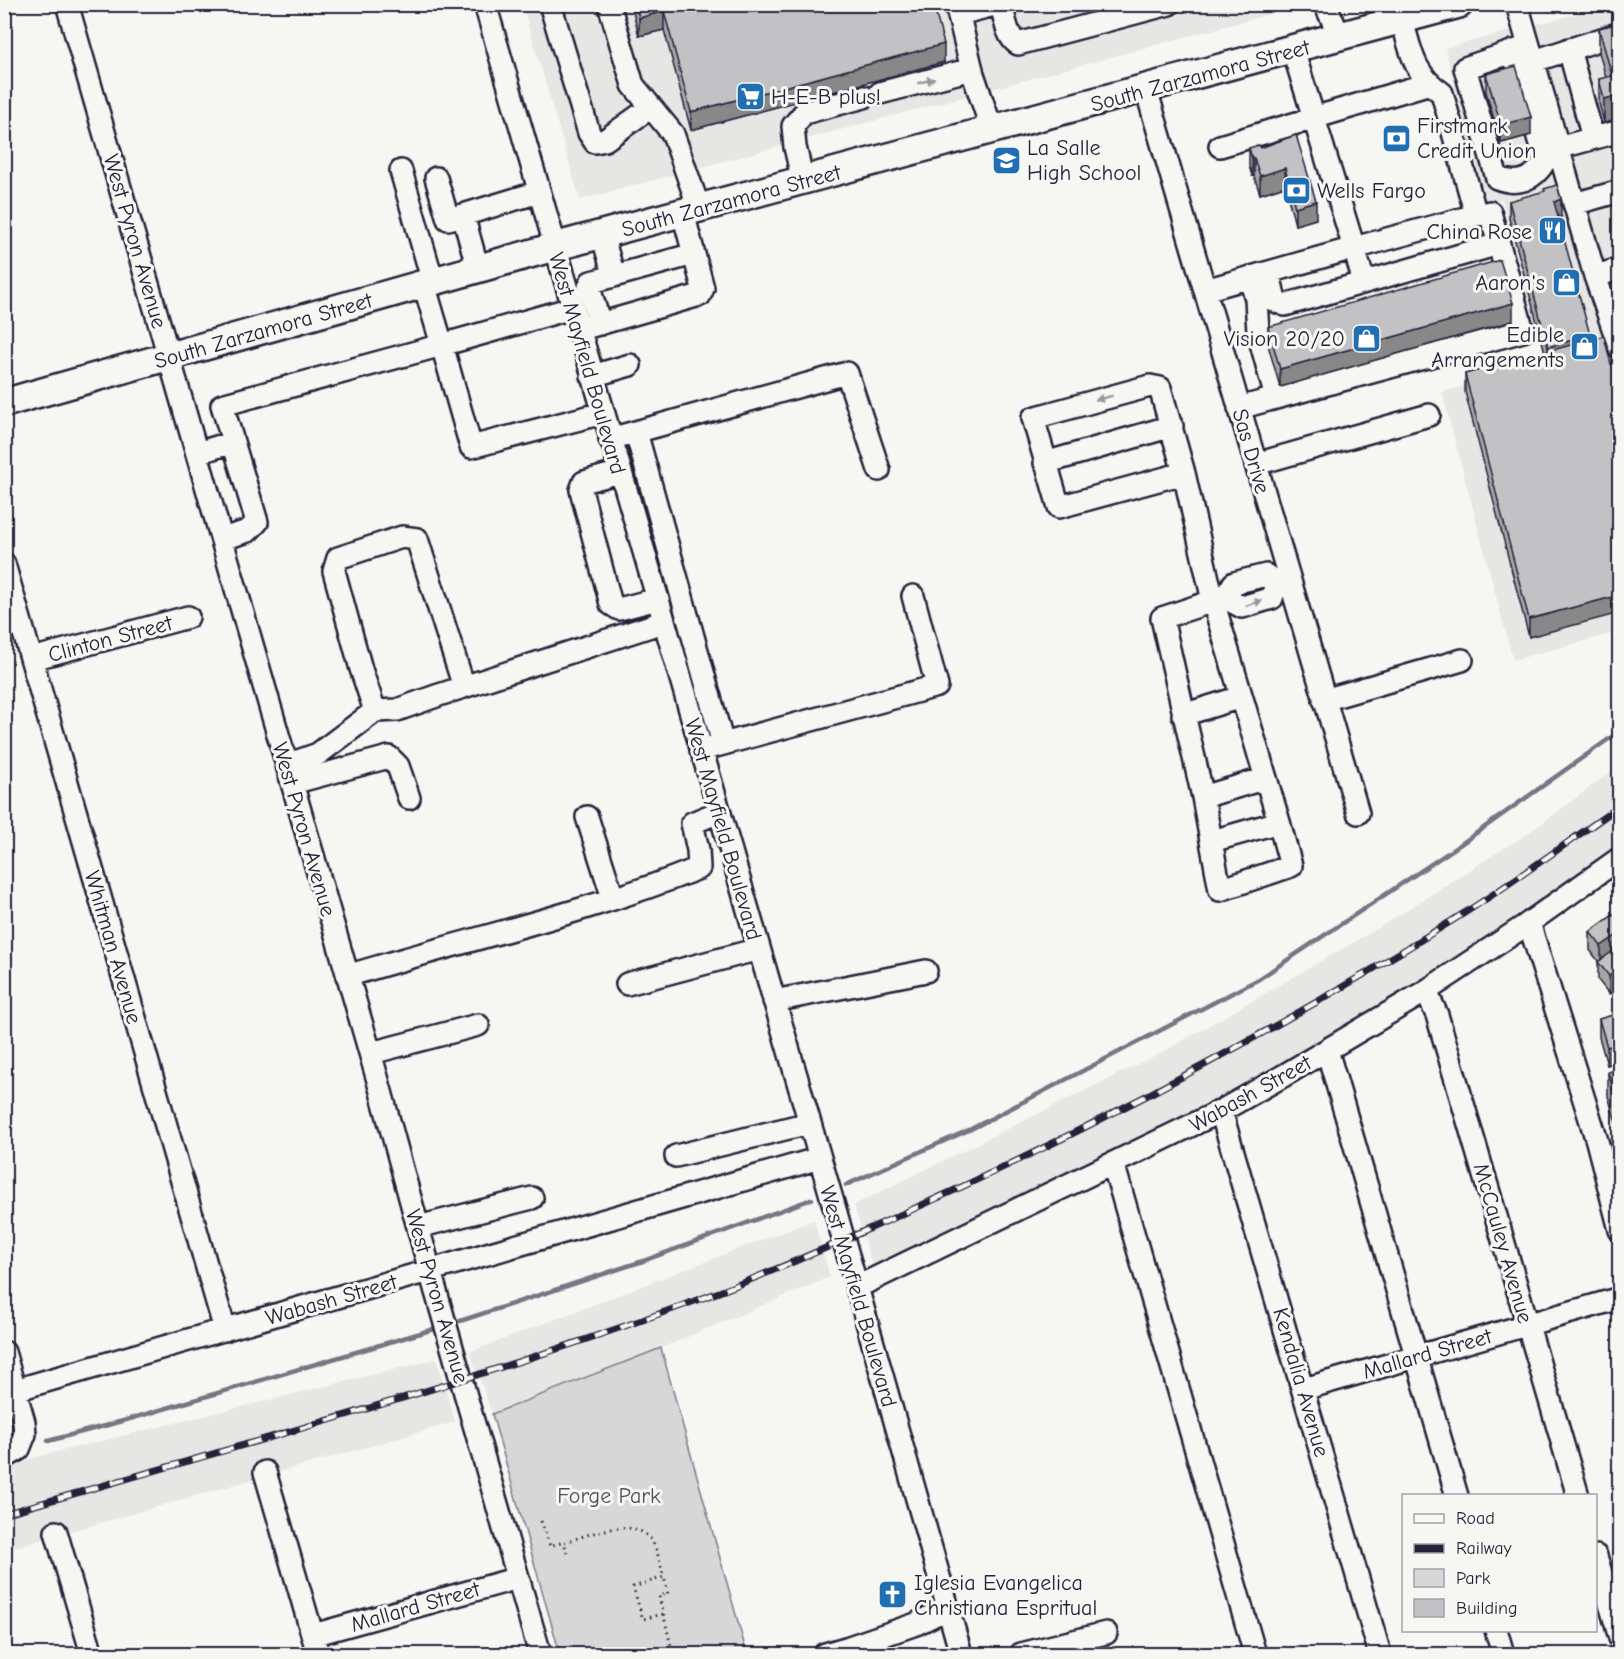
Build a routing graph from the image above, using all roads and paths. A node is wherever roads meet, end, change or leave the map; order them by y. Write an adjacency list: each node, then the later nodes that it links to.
1 (67, 4): 56 (street, West Pyron Avenue)
2 (485, 4): 31 (street, West Mayfield Boulevard)
3 (550, 4): 20 (street)
4 (609, 4): 20 (street)
5 (999, 4): 6 (street); 10 (street)
6 (1169, 4)
7 (1325, 4): 13 (street)
8 (1517, 4): 16 (street)
9 (1445, 6): 11 (main road, South Zarzamora Street)
10 (957, 9): 17 (street)
11 (1402, 20): 13 (main road, South Zarzamora Street); 18 (street)
12 (1620, 33): 14 (street)
13 (1340, 37): 15 (main road, South Zarzamora Street)
14 (1569, 49): 16 (street); 24 (street)
15 (1293, 50): 19 (main road, South Zarzamora Street); 21 (street)
16 (1525, 53): 16 (street); 26 (street)
17 (972, 69): 22 (street); 29 (street, one-way to 17)
18 (1427, 84): 21 (street); 36 (street)
19 (1146, 89): 22 (main road, South Zarzamora Street); 50 (street, Sas Drive)
20 (651, 107): 35 (street)
21 (1314, 118): 25 (street); 41 (street)
22 (992, 130): 29 (main road, South Zarzamora Street)
23 (1620, 131): 24 (street)
24 (1593, 138): 26 (street)
25 (1220, 146)
26 (1558, 148): 33 (street)
27 (401, 171): 49 (street)
28 (436, 178): 37 (street)
29 (803, 181): 35 (main road, South Zarzamora Street)
30 (1620, 191): 33 (street)
31 (538, 192): 37 (street); 40 (street, West Mayfield Boulevard)
32 (1547, 194): 33 (street)
33 (1572, 195): 47 (street)
34 (1513, 205): 36 (street)
35 (691, 210): 38 (main road, South Zarzamora Street); 42 (street)
36 (1483, 213): 39 (street); 41 (street)
37 (463, 215): 43 (street)
38 (602, 234): 40 (main road, South Zarzamora Street); 46 (street)
39 (1499, 244): 48 (street); 59 (street)
40 (554, 247): 43 (main road, South Zarzamora Street); 51 (street, West Mayfield Boulevard)
41 (1354, 248): 45 (street); 48 (street)
42 (694, 254): 46 (street); 52 (street)
43 (478, 269): 49 (main road, South Zarzamora Street)
44 (1620, 269): 47 (street)
45 (1260, 275): 48 (street); 50 (street); 59 (street)
46 (614, 276): 52 (street)
47 (1595, 276): 55 (street)
48 (1364, 282)
49 (429, 283): 54 (street); 56 (main road, South Zarzamora Street)
50 (1205, 290): 61 (street, Sas Drive)
51 (572, 308): 53 (street, West Mayfield Boulevard); 54 (street)
52 (600, 324): 53 (street)
53 (578, 330): 58 (street, West Mayfield Boulevard)
54 (442, 345): 62 (street); 67 (street)
55 (1620, 348)
56 (170, 357): 60 (main road, South Zarzamora Street); 68 (street, West Pyron Avenue)
57 (630, 365): 58 (street)
58 (592, 376): 62 (street, West Mayfield Boulevard)
59 (1276, 398): 61 (street)
60 (4, 403)
61 (1239, 408): 70 (street, Sas Drive)
62 (603, 413): 66 (street, West Mayfield Boulevard)
63 (1430, 415): 70 (street)
64 (1172, 426): 69 (street); 69 (street, one-way to 69); 73 (street)
65 (636, 432): 66 (street); 71 (street); 89 (street)
66 (610, 439): 72 (street, West Mayfield Boulevard)
67 (232, 442): 68 (street); 74 (street)
68 (197, 453): 74 (street, West Pyron Avenue)
69 (1045, 463): 73 (street)
70 (1256, 464): 76 (street, Sas Drive)
71 (879, 470)
72 (620, 472): 78 (street, West Mayfield Boulevard); 78 (street)
73 (1184, 473): 79 (street)
74 (222, 538): 91 (street, West Pyron Avenue)
75 (4, 564): 82 (street, Whitman Avenue)
76 (1283, 583): 79 (street); 86 (street, Sas Drive)
77 (912, 596): 89 (street)
78 (657, 599): 81 (street, West Mayfield Boulevard)
79 (1219, 600): 85 (street); 88 (street)
80 (188, 617): 82 (street, Clinton Street)
81 (663, 622): 84 (street); 90 (street, West Mayfield Boulevard)
82 (32, 659): 124 (street, Whitman Avenue)
83 (1462, 660): 86 (street)
84 (464, 687): 87 (street); 87 (street)
85 (1241, 697): 88 (street); 92 (street)
86 (1324, 700): 96 (street, Sas Drive)
87 (375, 711): 91 (street)
88 (1183, 715): 93 (street)
89 (723, 744): 90 (street)
90 (701, 750): 95 (street, West Mayfield Boulevard)
91 (290, 774): 94 (street); 105 (street, West Pyron Avenue)
92 (1266, 778): 93 (street); 98 (street)
93 (1203, 797): 99 (street)
94 (409, 798)
95 (719, 812): 101 (street); 103 (street, West Mayfield Boulevard)
96 (1358, 813)
97 (587, 817): 101 (street)
98 (1279, 822): 99 (street); 99 (street)
99 (1212, 841)
100 (1620, 858): 102 (street, Wabash Street)
101 (613, 898): 105 (street)
102 (1529, 923): 107 (street, Wabash Street); 119 (street)
103 (759, 949): 106 (street); 108 (street, West Mayfield Boulevard)
104 (927, 971): 108 (street)
105 (347, 976): 111 (street, West Pyron Avenue)
106 (627, 984)
107 (1426, 991): 110 (street, Wabash Street); 123 (street, McCauley Avenue)
108 (774, 1001): 113 (street, West Mayfield Boulevard)
109 (478, 1025): 111 (street)
110 (1327, 1050): 112 (street, Wabash Street); 126 (street)
111 (370, 1053): 118 (street, West Pyron Avenue)
112 (1221, 1111): 116 (street, Wabash Street); 127 (street, Kendalia Avenue)
113 (809, 1123): 114 (street); 115 (street, West Mayfield Boulevard)
114 (676, 1156)
115 (820, 1158): 120 (street, Wabash Street); 121 (street, West Mayfield Boulevard)
116 (1113, 1163): 121 (street, Wabash Street); 155 (street)
117 (532, 1198): 118 (street)
118 (418, 1227): 120 (street, West Pyron Avenue)
119 (1620, 1230)
120 (430, 1270): 124 (street, Wabash Street); 139 (street, West Pyron Avenue)
121 (857, 1287): 140 (street, West Mayfield Boulevard)
122 (1620, 1298): 123 (street, Mallard Street)
123 (1528, 1324): 126 (street, Mallard Street); 132 (street, McCauley Avenue)
124 (225, 1330): 128 (street, Wabash Street)
125 (4, 1352): 128 (street)
126 (1417, 1356): 127 (street, Mallard Street); 131 (street)
127 (1304, 1389): 156 (street, Kendalia Avenue)
128 (15, 1390): 129 (street)
129 (12, 1454)
130 (265, 1472): 145 (street)
131 (1456, 1494)
132 (1577, 1494)
133 (542, 1521): 135 (path)
134 (56, 1532): 147 (street)
135 (564, 1542): 136 (path); 138 (path)
136 (567, 1553)
137 (1597, 1559): 144 (street)
138 (663, 1577): 141 (path); 141 (path)
139 (518, 1578): 145 (street, Mallard Street); 148 (street, West Pyron Avenue)
140 (948, 1608): 146 (street); 153 (street, West Mayfield Boulevard)
141 (663, 1614): 151 (path)
142 (1497, 1632): 157 (street)
143 (1106, 1633): 154 (street)
144 (1620, 1638)
145 (316, 1645)
146 (850, 1651): 152 (street)
147 (92, 1654)
148 (540, 1654)
149 (612, 1654): 150 (path)
150 (620, 1654)
151 (673, 1654)
152 (825, 1654)
153 (960, 1654)
154 (1021, 1654)
155 (1255, 1654)
156 (1380, 1654)
157 (1503, 1654)

